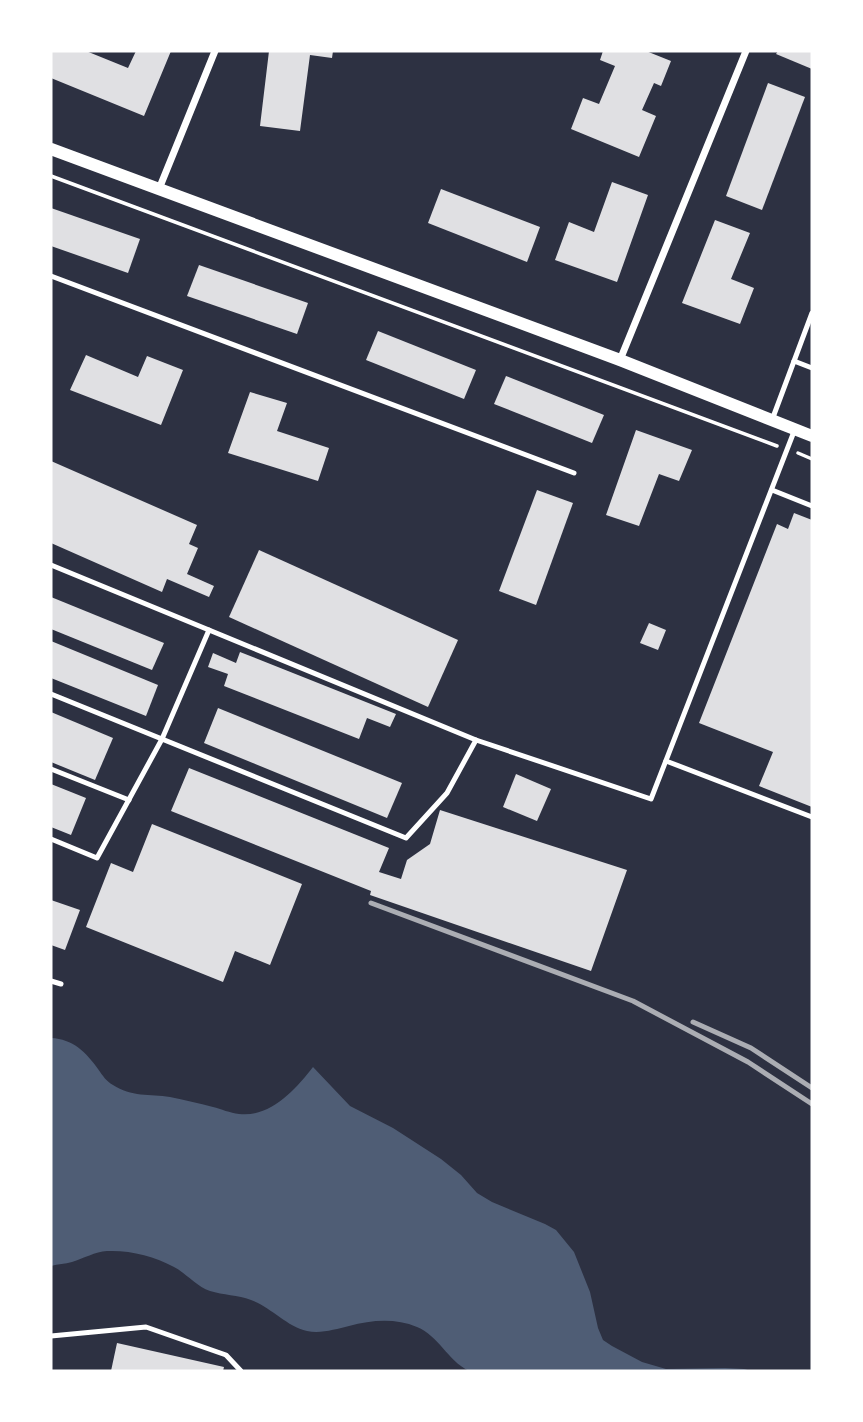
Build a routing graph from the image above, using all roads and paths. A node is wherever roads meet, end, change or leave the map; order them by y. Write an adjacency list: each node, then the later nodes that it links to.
1 (215, 51): 5 (street)
2 (746, 51): 10 (street)
3 (51, 149): 5 (street)
4 (51, 176): 16 (path)
5 (158, 190): 10 (street)
6 (51, 276): 18 (lane)
7 (812, 313): 8 (lane)
8 (803, 338): 9 (lane); 11 (lane)
9 (812, 341)
10 (620, 360): 13 (street)
11 (794, 362): 12 (lane); 13 (lane)
12 (812, 368)
13 (772, 420): 14 (street)
14 (795, 429): 15 (street); 16 (lane)
15 (812, 436)
16 (788, 450): 17 (path); 19 (lane)
17 (812, 459)
18 (574, 474)
19 (772, 490): 20 (lane); 26 (lane)
20 (812, 506)
21 (51, 565): 22 (lane)
22 (209, 629): 24 (lane); 25 (lane)
23 (51, 694): 24 (lane)
24 (162, 739): 25 (lane); 28 (lane)
25 (476, 740): 26 (lane)
26 (666, 761): 29 (lane)
27 (51, 769): 28 (lane)
28 (129, 800): 30 (lane)
29 (812, 817)
30 (51, 839)
31 (51, 981): 32 (lane)
32 (61, 984)
33 (51, 1336): 34 (lane)
34 (241, 1371)

